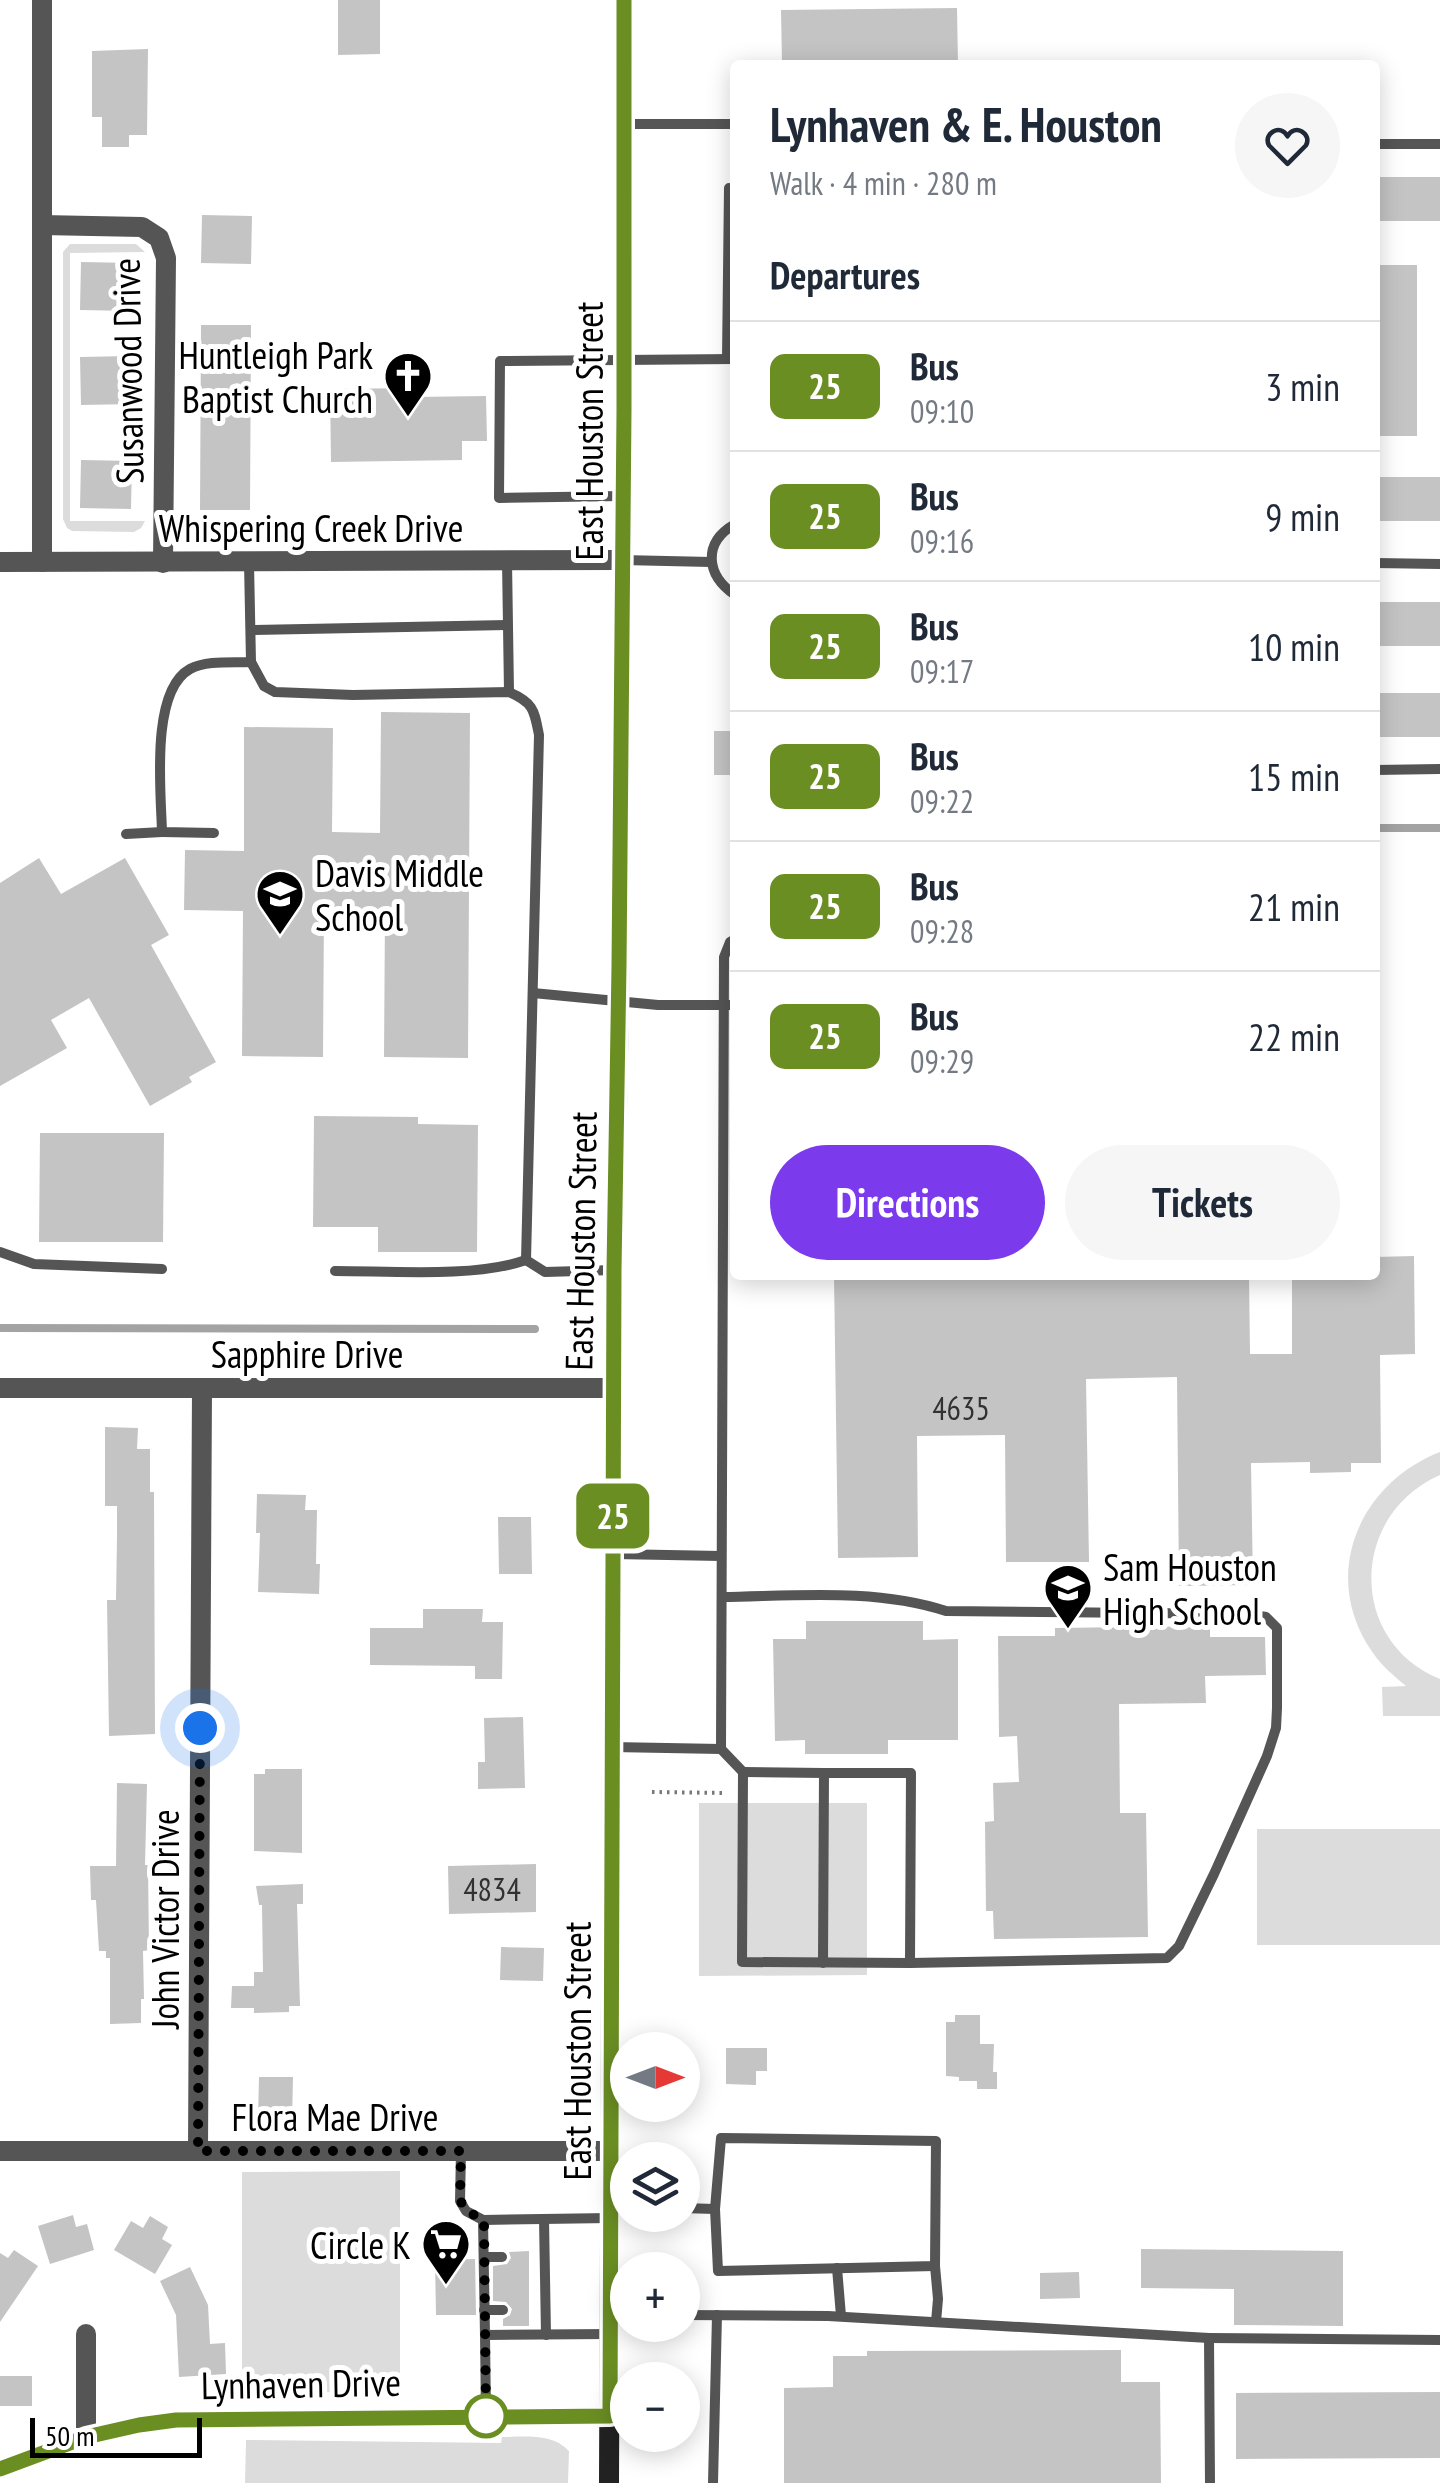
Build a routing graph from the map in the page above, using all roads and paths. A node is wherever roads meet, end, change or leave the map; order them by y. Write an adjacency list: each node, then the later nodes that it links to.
1 (42, 0): 8 (street)
2 (624, 0): 3 (main road, East Houston Street)
3 (624, 124): 4 (lane); 10 (main road, East Houston Street)
4 (730, 124)
5 (1380, 144): 6 (lane)
6 (1440, 144)
7 (729, 188): 9 (lane)
8 (42, 225): 17 (street); 18 (street, Susanwood Drive)
9 (730, 274)
10 (624, 359): 11 (lane); 12 (main road, East Houston Street); 12 (lane)
11 (730, 359)
12 (623, 496): 14 (main road, East Houston Street)
13 (730, 527): 20 (lane)
14 (622, 560): 15 (street, Whispering Creek Drive); 20 (lane); 35 (main road, East Houston Street)
15 (507, 561): 19 (street, Whispering Creek Drive); 24 (lane)
16 (0, 562): 17 (street, Whispering Creek Drive)
17 (42, 562): 18 (street, Whispering Creek Drive)
18 (163, 562): 19 (street, Whispering Creek Drive)
19 (249, 562): 25 (lane)
20 (711, 562): 23 (lane)
21 (1380, 563): 22 (lane)
22 (1440, 564)
23 (730, 591)
24 (507, 625): 25 (lane); 27 (lane)
25 (252, 630): 26 (lane)
26 (252, 662): 27 (lane); 30 (lane)
27 (509, 692): 34 (lane)
28 (1380, 770): 29 (lane)
29 (1440, 770)
30 (162, 832): 31 (lane); 32 (lane)
31 (214, 833)
32 (126, 834)
33 (730, 942): 36 (lane)
34 (532, 993): 35 (lane); 38 (lane)
35 (619, 1002): 36 (lane); 40 (main road, East Houston Street)
36 (730, 1005): 46 (lane)
37 (0, 1252): 39 (lane)
38 (526, 1260): 40 (lane); 41 (lane)
39 (162, 1269)
40 (614, 1270): 44 (main road, East Houston Street)
41 (335, 1271)
42 (0, 1388): 43 (street, Sapphire Drive)
43 (202, 1388): 44 (street, Sapphire Drive); 58 (street, John Victor Drive)
44 (614, 1388): 45 (main road, East Houston Street)
45 (613, 1554): 46 (lane); 48 (main road, East Houston Street)
46 (721, 1556): 47 (lane)
47 (722, 1597): 49 (lane); 55 (lane)
48 (612, 1747): 49 (lane); 56 (main road, East Houston Street)
49 (721, 1748): 50 (lane)
50 (743, 1772): 51 (lane); 54 (lane)
51 (824, 1773): 54 (lane); 55 (lane)
52 (652, 1792): 53 (path)
53 (728, 1793)
54 (822, 1962): 55 (lane)
55 (910, 1963)
56 (611, 2142)
57 (0, 2151): 58 (street, Flora Mae Drive)
58 (198, 2151): 59 (street, Flora Mae Drive)
59 (461, 2151): 60 (street, Flora Mae Drive); 64 (lane)
60 (610, 2151)
61 (700, 2209): 62 (lane)
62 (715, 2209): 70 (lane); 71 (lane)
63 (610, 2211): 65 (lane)
64 (484, 2220): 65 (lane); 68 (lane)
65 (544, 2220): 67 (lane)
66 (529, 2256): 67 (lane)
67 (545, 2256): 75 (lane)
68 (484, 2257): 69 (lane); 72 (lane)
69 (502, 2257)
70 (934, 2266): 71 (lane); 80 (lane)
71 (837, 2268): 78 (lane)
72 (484, 2310): 73 (lane); 83 (lane)
73 (503, 2310)
74 (529, 2310): 75 (lane)
75 (545, 2310): 82 (lane)
76 (700, 2315): 77 (lane)
77 (717, 2315): 78 (lane); 92 (lane)
78 (841, 2316): 80 (lane)
79 (610, 2322): 82 (lane)
80 (936, 2322): 84 (lane)
81 (86, 2334): 88 (street)
82 (546, 2334): 83 (lane)
83 (484, 2335): 86 (lane)
84 (1209, 2338): 85 (lane); 93 (lane)
85 (1440, 2340)
86 (486, 2416): 87 (street, Lynhaven Drive); 88 (street, Lynhaven Drive)
87 (610, 2416)
88 (86, 2437): 90 (street, Lynhaven Drive)
89 (610, 2452): 91 (main road, East Houston Street)
90 (0, 2469)
91 (610, 2483)
92 (713, 2483)
93 (1210, 2483)

